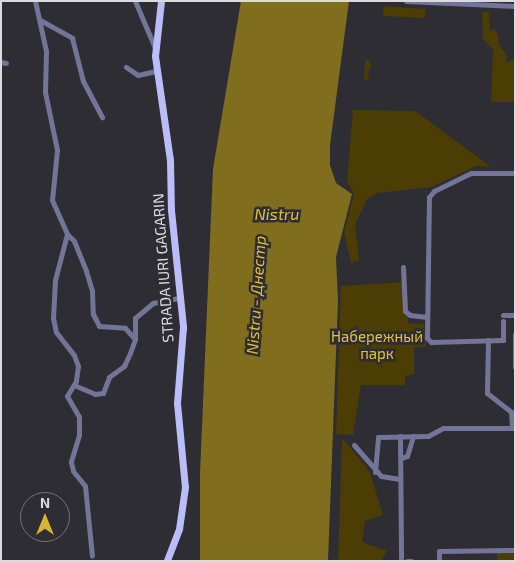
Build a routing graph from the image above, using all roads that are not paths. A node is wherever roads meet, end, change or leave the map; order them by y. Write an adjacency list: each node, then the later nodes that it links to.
1 (35, 1): 6 (street)
2 (135, 1): 7 (street)
3 (161, 1): 7 (main road, STRADA IURI GAGARIN)
4 (406, 1): 5 (street)
5 (515, 6)
6 (40, 20): 10 (street); 12 (street)
7 (155, 48): 9 (main road, STRADA IURI GAGARIN)
8 (126, 67): 9 (street)
9 (156, 71): 14 (main road, STRADA IURI GAGARIN)
10 (102, 117)
11 (515, 173): 17 (street)
12 (68, 234): 20 (street); 23 (street)
13 (404, 267): 17 (street)
14 (179, 298): 20 (street); 33 (main road, STRADA IURI GAGARIN)
15 (503, 314): 16 (street)
16 (515, 315)
17 (426, 317): 21 (street)
18 (503, 321): 21 (street)
19 (515, 334): 22 (street)
20 (135, 339): 23 (street)
21 (488, 340): 24 (street)
22 (515, 367)
23 (74, 385): 32 (street)
24 (514, 428): 26 (street)
25 (400, 436): 26 (street); 28 (street); 29 (street)
26 (412, 436): 28 (street)
27 (354, 445): 29 (street)
28 (401, 458): 30 (street)
29 (375, 472): 30 (street)
30 (400, 479): 34 (street)
31 (515, 550): 37 (street)
32 (92, 556)
33 (167, 561)
34 (401, 561)
35 (407, 561): 36 (street)
36 (411, 561)
37 (439, 561)

